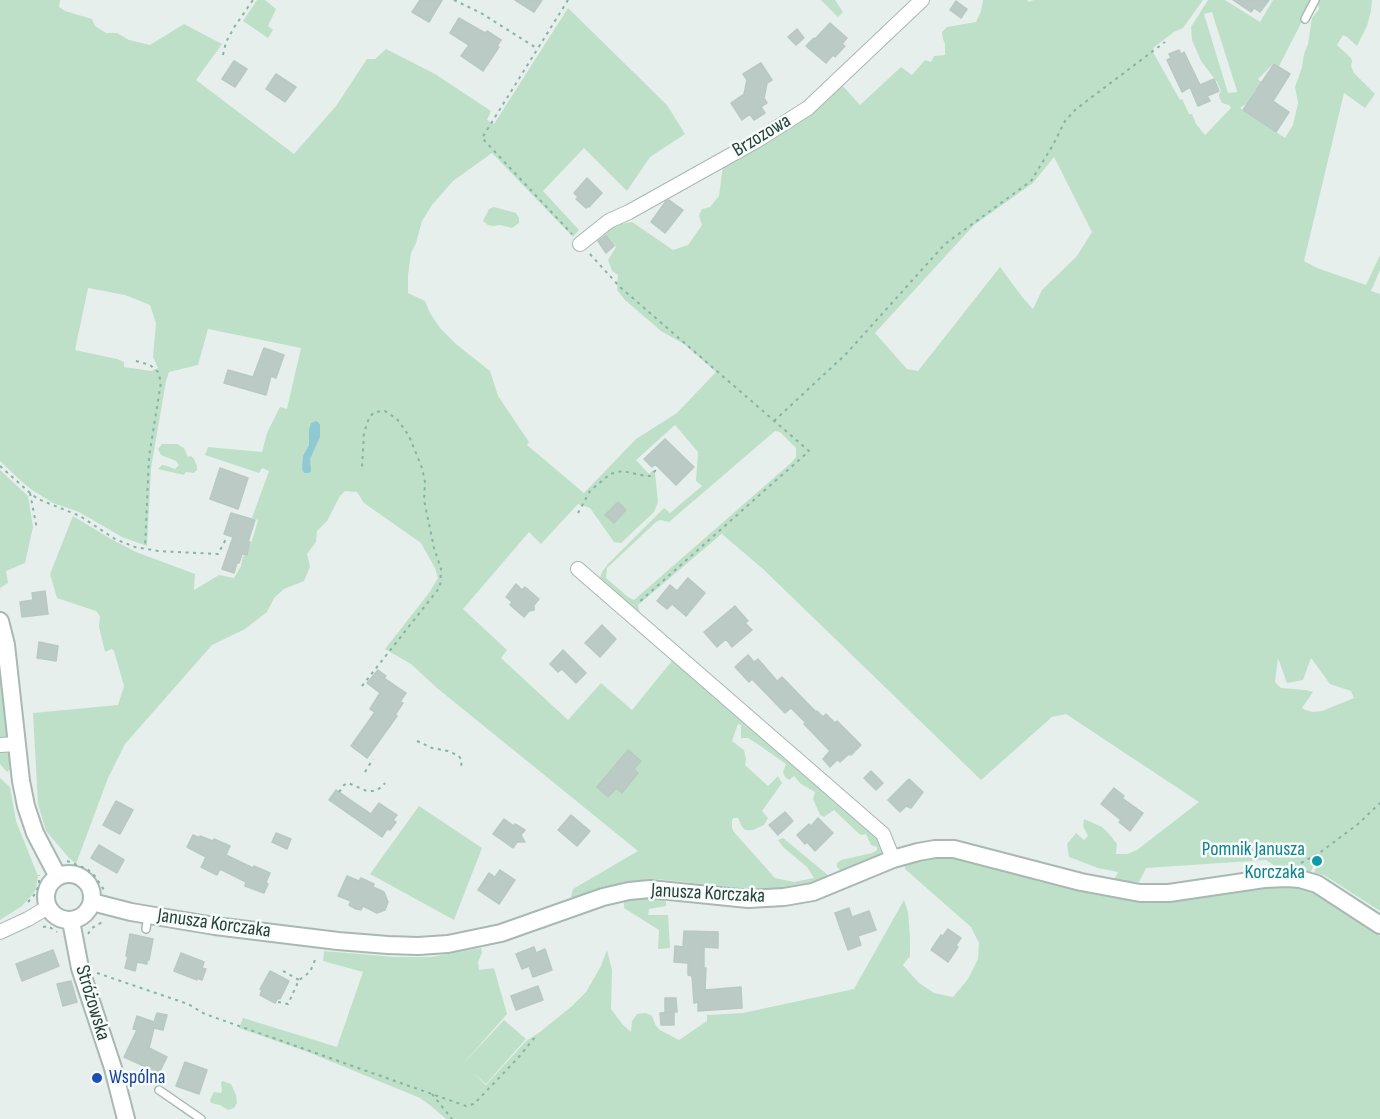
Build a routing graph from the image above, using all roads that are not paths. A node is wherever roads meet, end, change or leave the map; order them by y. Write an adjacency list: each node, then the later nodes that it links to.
1 (922, 0): 4 (street, Brzozowa)
2 (1315, 0): 3 (lane)
3 (1305, 19)
4 (580, 244)
5 (578, 569): 9 (street)
6 (0, 621): 7 (street)
7 (17, 744): 8 (street); 10 (street)
8 (0, 745)
9 (893, 860): 11 (street, Janusza Korczaka); 14 (street, Janusza Korczaka)
10 (58, 877): 11 (street); 12 (street)
11 (92, 902): 13 (street)
12 (48, 907): 13 (street); 15 (street)
13 (71, 921): 17 (street, Stróżowska)
14 (1380, 925)
15 (0, 932)
16 (159, 1090): 18 (lane)
17 (126, 1119)
18 (201, 1119)

